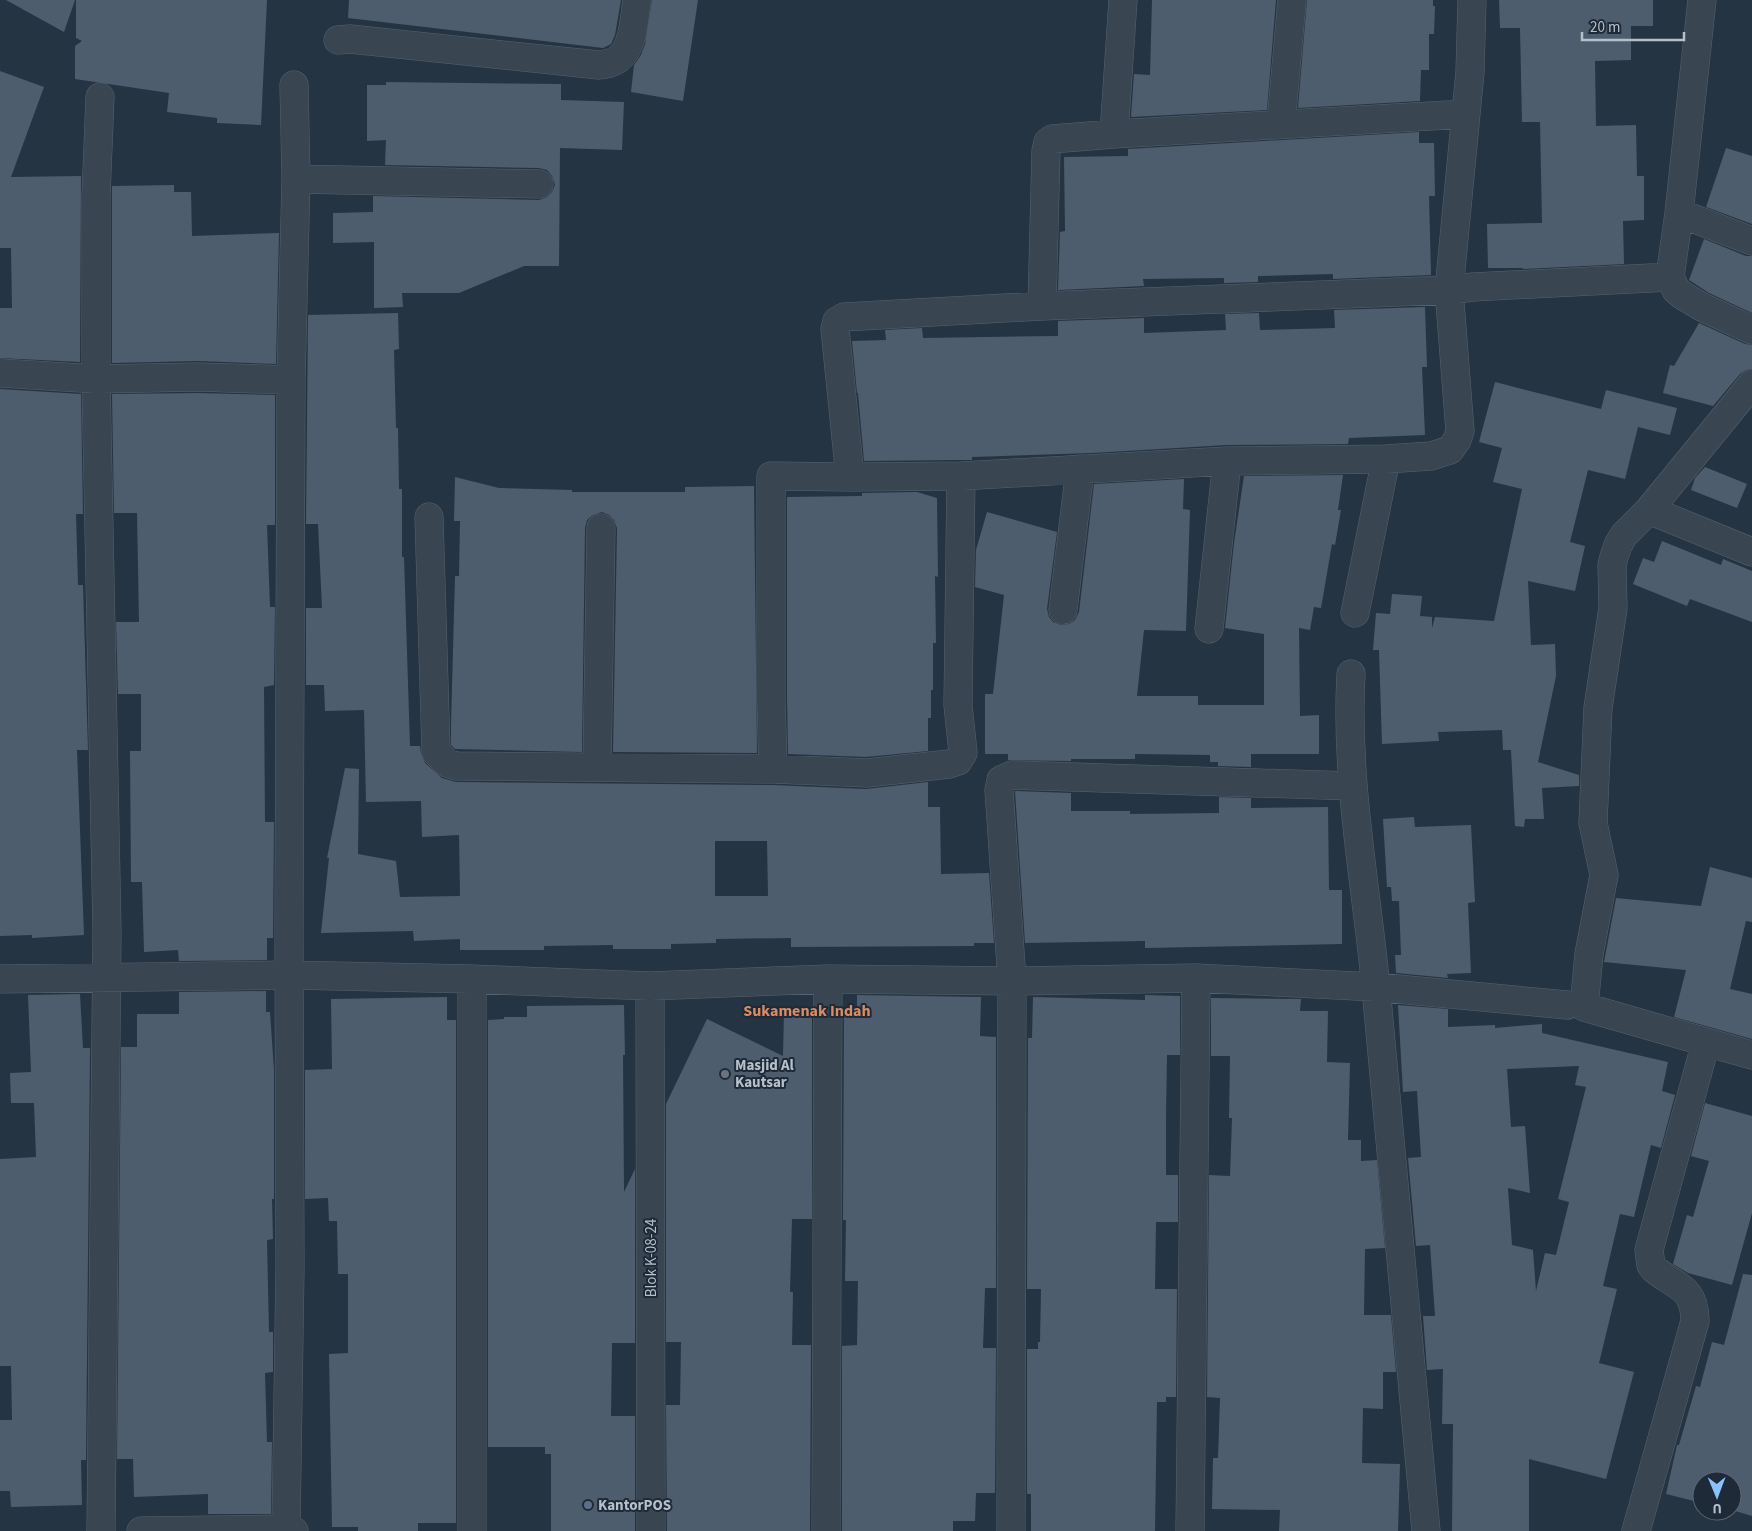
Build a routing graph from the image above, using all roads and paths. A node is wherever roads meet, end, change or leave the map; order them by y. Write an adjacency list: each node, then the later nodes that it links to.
1 (637, 0): 6 (street)
2 (1123, 0): 11 (street)
3 (1292, 0): 10 (street)
4 (1472, 0): 9 (street)
5 (1702, 0): 14 (street)
6 (338, 40)
7 (294, 85): 12 (street)
8 (100, 98): 21 (street)
9 (1466, 114): 10 (street); 17 (street)
10 (1281, 124): 11 (street)
11 (1114, 134): 18 (street)
12 (296, 179): 13 (street); 22 (street)
13 (539, 184)
14 (1679, 213): 15 (street); 16 (street)
15 (1752, 241)
16 (1670, 277): 17 (street); 19 (street)
17 (1461, 288): 18 (street); 24 (street)
18 (1042, 306): 27 (street)
19 (1752, 330)
20 (0, 373): 21 (street)
21 (96, 379): 22 (street); 41 (street)
22 (291, 380): 40 (street)
23 (1752, 384): 29 (street)
24 (1386, 459): 25 (street); 34 (street)
25 (1227, 462): 26 (street); 35 (street)
26 (1080, 468): 28 (street); 33 (street)
27 (850, 476): 28 (street); 38 (street)
28 (961, 476): 38 (street)
29 (1649, 510): 32 (street); 50 (street)
30 (429, 517): 37 (street)
31 (601, 528): 37 (street)
32 (1752, 552)
33 (1063, 610)
34 (1355, 614)
35 (1209, 629)
36 (1351, 674): 39 (street)
37 (597, 767): 38 (street)
38 (773, 769)
39 (1353, 786): 46 (street); 48 (street)
40 (290, 975): 41 (street); 44 (street); 52 (street)
41 (107, 978): 43 (street); 53 (street)
42 (1196, 978): 46 (street); 48 (street); 59 (street)
43 (0, 979)
44 (472, 979): 47 (street); 55 (street)
45 (828, 979): 46 (street); 47 (street); 57 (street)
46 (1012, 980): 58 (street)
47 (650, 986): 56 (street, Blok K-08-24)
48 (1376, 987): 49 (street); 60 (street)
49 (1567, 1005)
50 (1706, 1042): 51 (street); 61 (street)
51 (1752, 1055)
52 (290, 1530): 54 (street)
53 (101, 1531)
54 (141, 1531)
55 (472, 1531)
56 (651, 1531)
57 (826, 1531)
58 (1011, 1531)
59 (1190, 1531)
60 (1426, 1531)
61 (1636, 1531)

